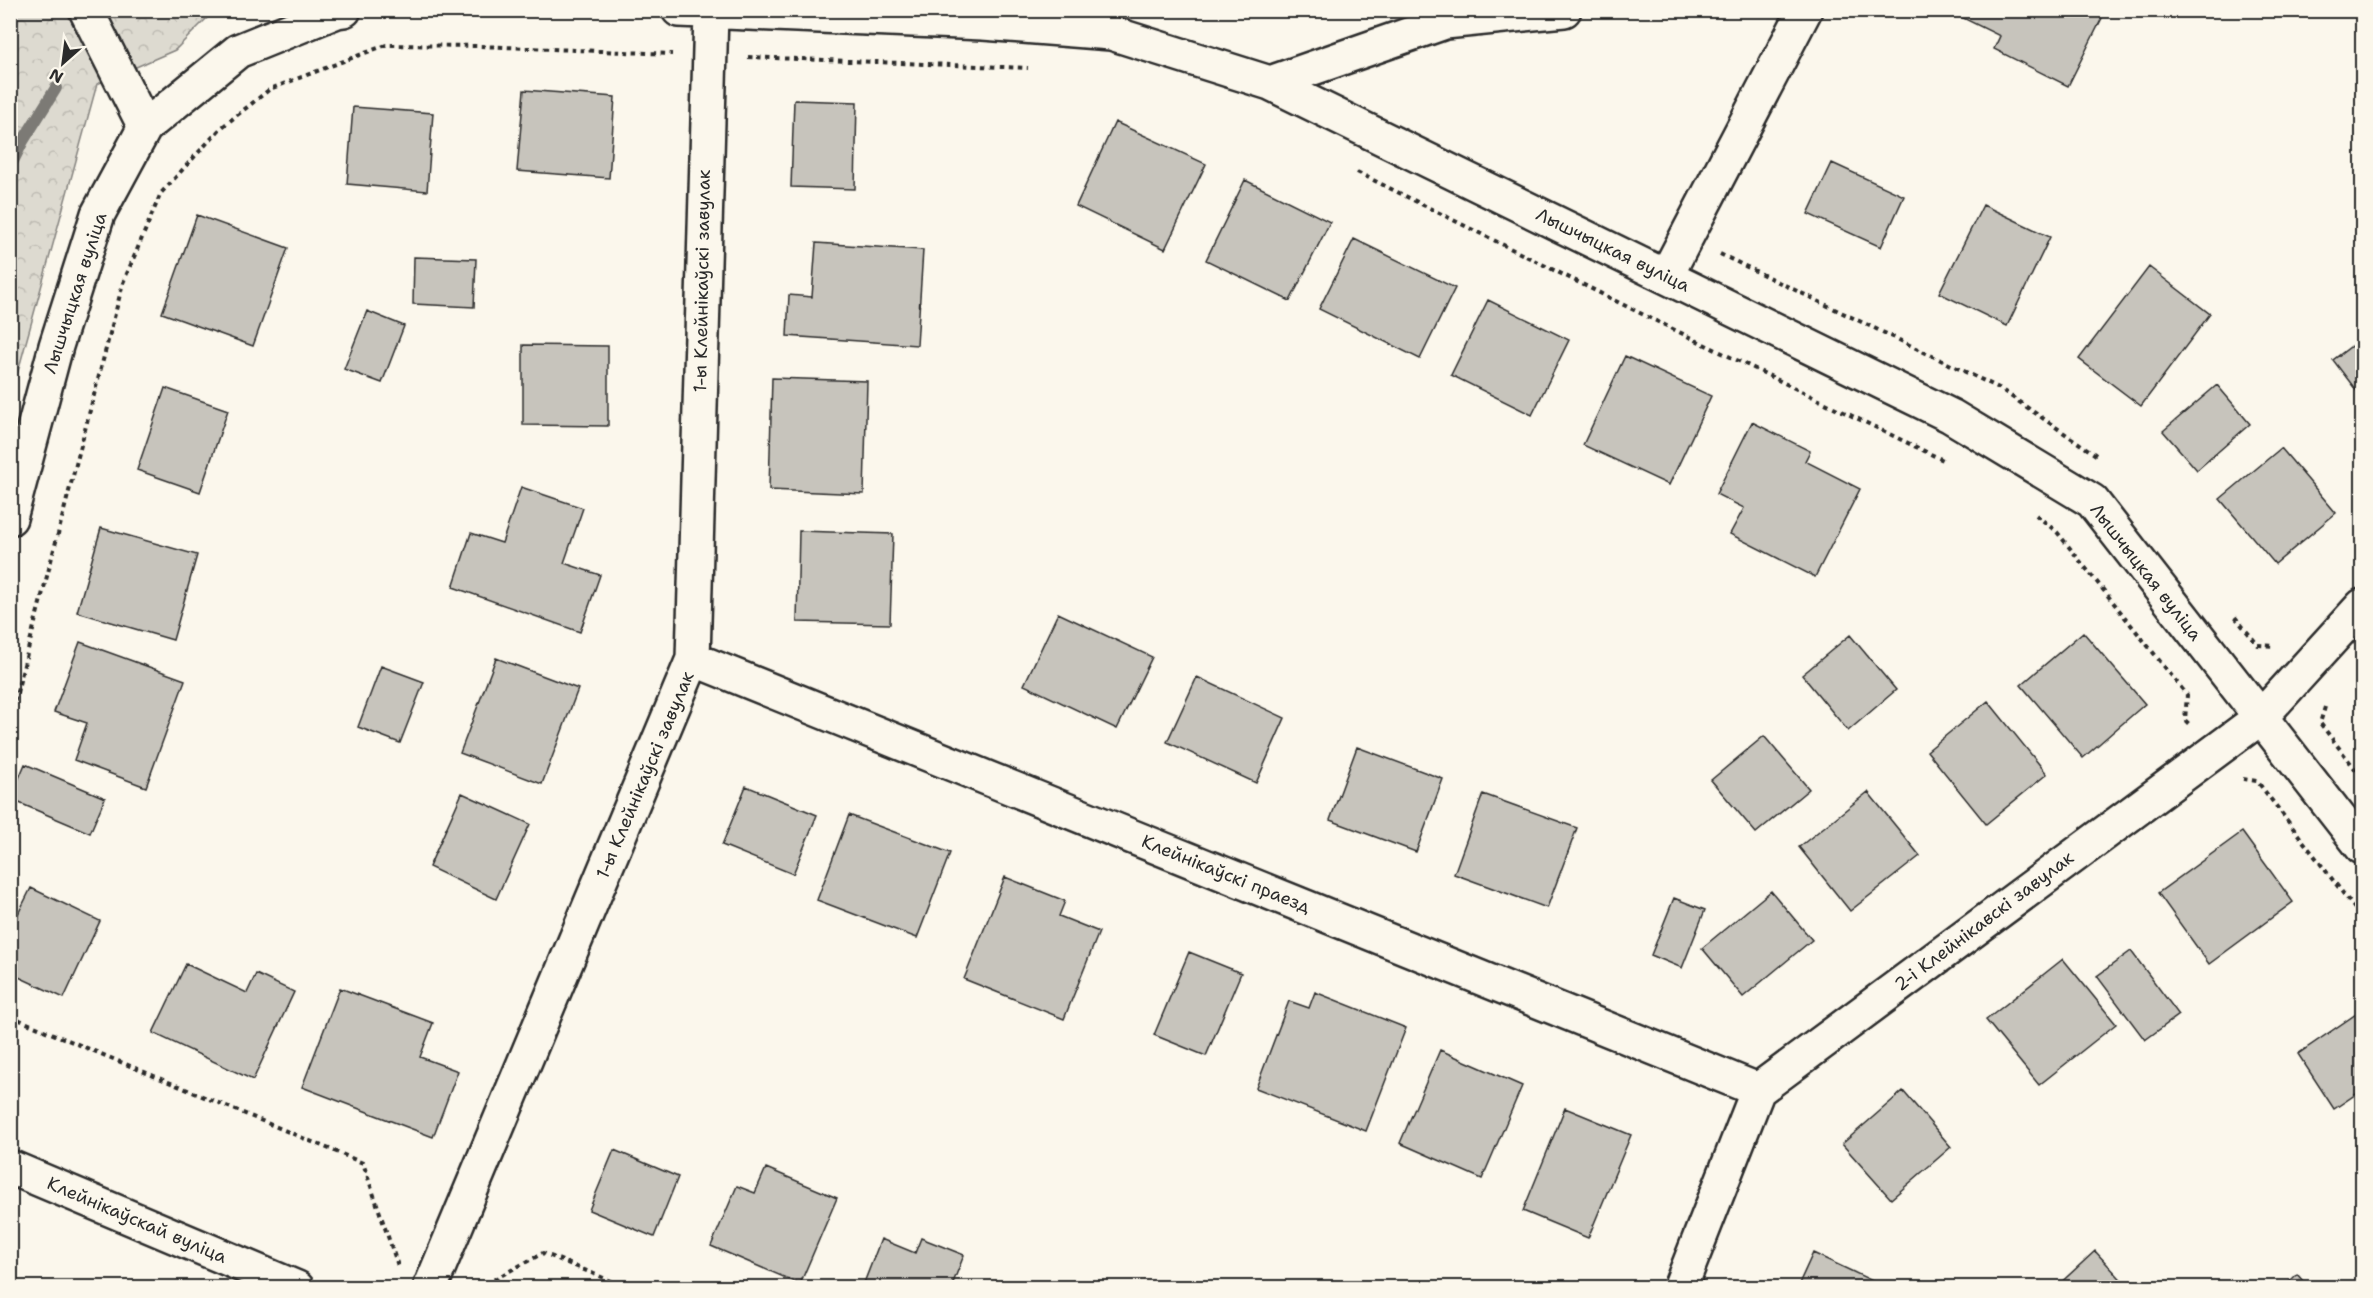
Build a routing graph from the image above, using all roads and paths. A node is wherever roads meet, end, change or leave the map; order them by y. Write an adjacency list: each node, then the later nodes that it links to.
1 (86, 10): 10 (street)
2 (344, 10): 10 (street, Лышчыцкая вуліца)
3 (679, 10): 6 (street, Лышчыцкая вуліца)
4 (1564, 10): 9 (street)
5 (1805, 10): 12 (street)
6 (711, 13): 7 (street, 1-ы Клейнікаўскі завулак); 9 (street, Лышчыцкая вуліца)
7 (708, 55): 8 (path); 17 (street, 1-ы Клейнікаўскі завулак); 19 (path)
8 (1034, 68)
9 (1270, 83): 12 (street, Лышчыцкая вуліца)
10 (145, 127): 15 (street, Лышчыцкая вуліца)
11 (1349, 168): 13 (path)
12 (1666, 276): 18 (street, Лышчыцкая вуліца)
13 (1951, 463)
14 (2030, 510): 20 (path)
15 (10, 518)
16 (2362, 606): 18 (street, 2-і Клейнікавскі завулак)
17 (693, 659): 24 (street, Клейнікаўскі праезд); 28 (street, 1-ы Клейнікаўскі завулак)
18 (2260, 718): 20 (street, 2-і Клейнікавскі завулак); 21 (street, Лышчыцкая вуліца)
19 (10, 719)
20 (2212, 751): 22 (path); 24 (street, 2-і Клейнікавскі завулак)
21 (2362, 847)
22 (2362, 918)
23 (10, 1016): 26 (path)
24 (1758, 1090): 31 (street)
25 (10, 1167): 27 (street, Клейнікаўскай вуліца)
26 (399, 1268)
27 (297, 1287)
28 (430, 1287)
29 (478, 1287): 30 (path)
30 (628, 1287)
31 (1680, 1287)

